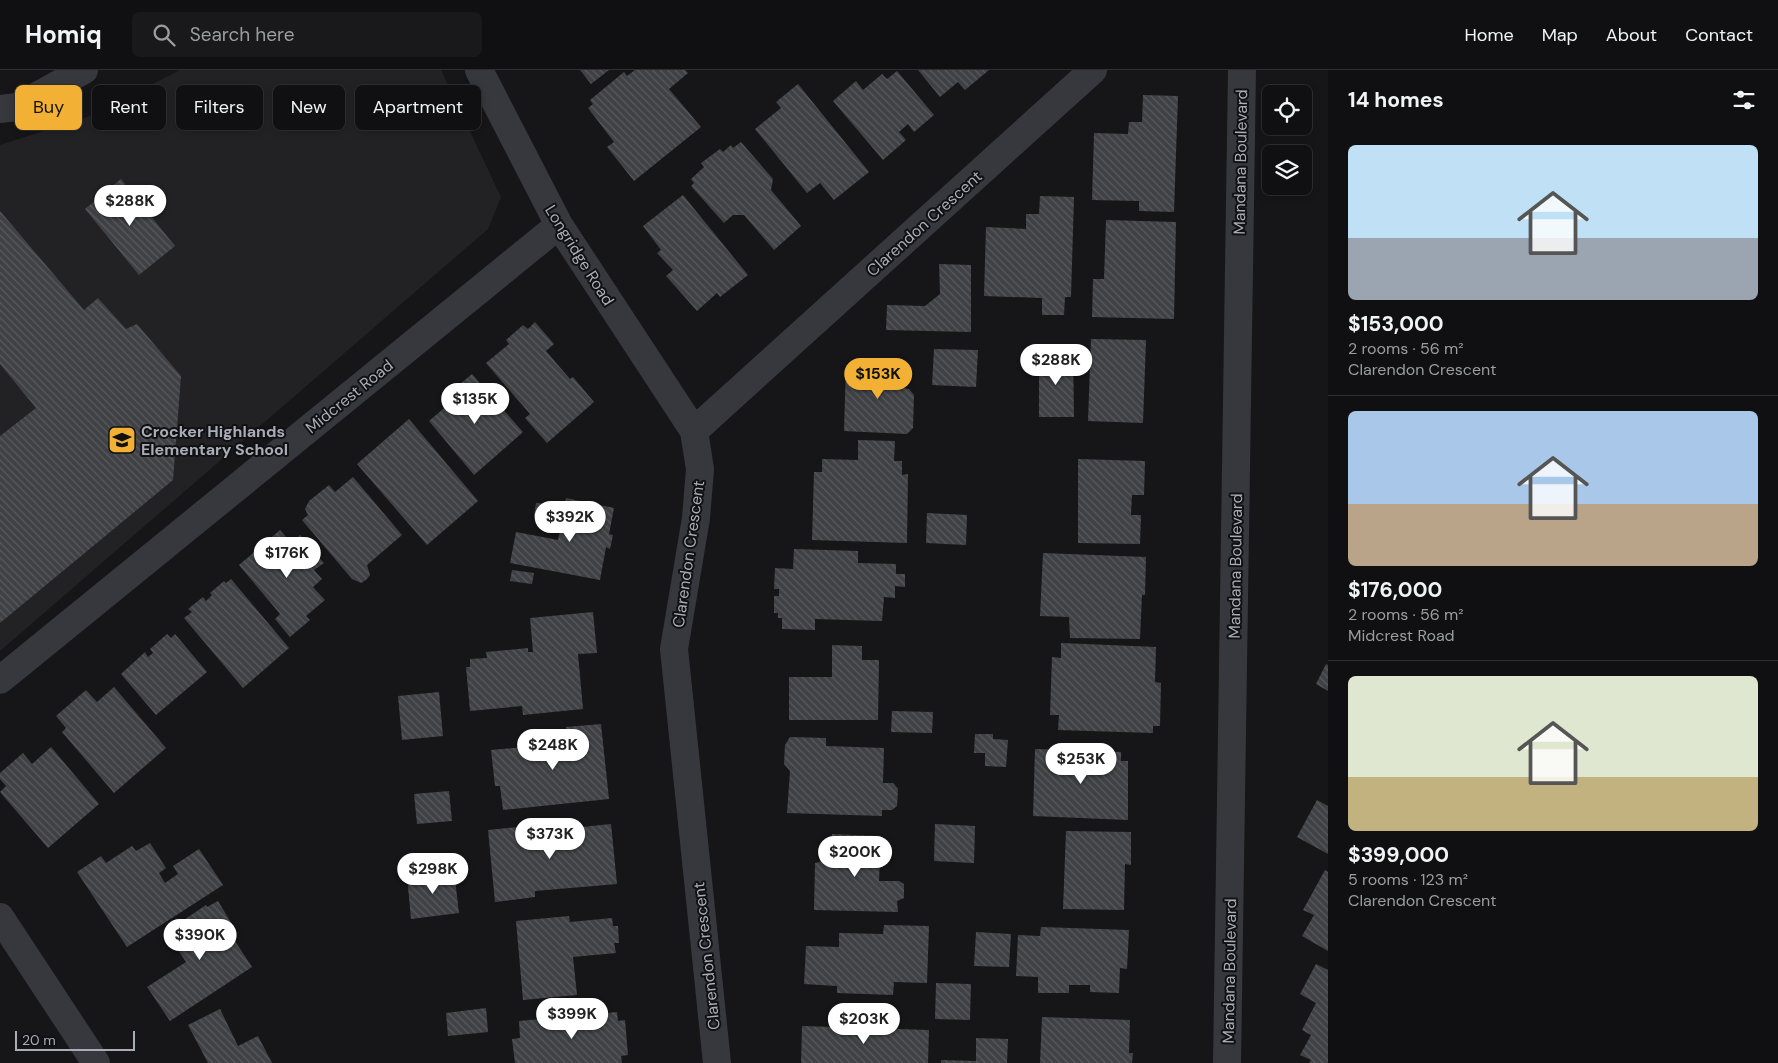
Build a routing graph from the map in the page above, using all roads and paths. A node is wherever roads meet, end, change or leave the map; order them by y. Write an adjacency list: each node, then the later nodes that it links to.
1 (84, 70): 5 (street)
2 (479, 70): 6 (street, Longridge Road)
3 (1093, 70): 7 (street, Clarendon Crescent)
4 (1242, 70): 12 (street, Mandana Boulevard)
5 (0, 109)
6 (559, 225): 7 (street, Longridge Road); 8 (street, Midcrest Road)
7 (694, 431): 11 (street, Clarendon Crescent)
8 (0, 680)
9 (0, 917): 10 (street)
10 (96, 1063)
11 (717, 1063)
12 (1228, 1063)

